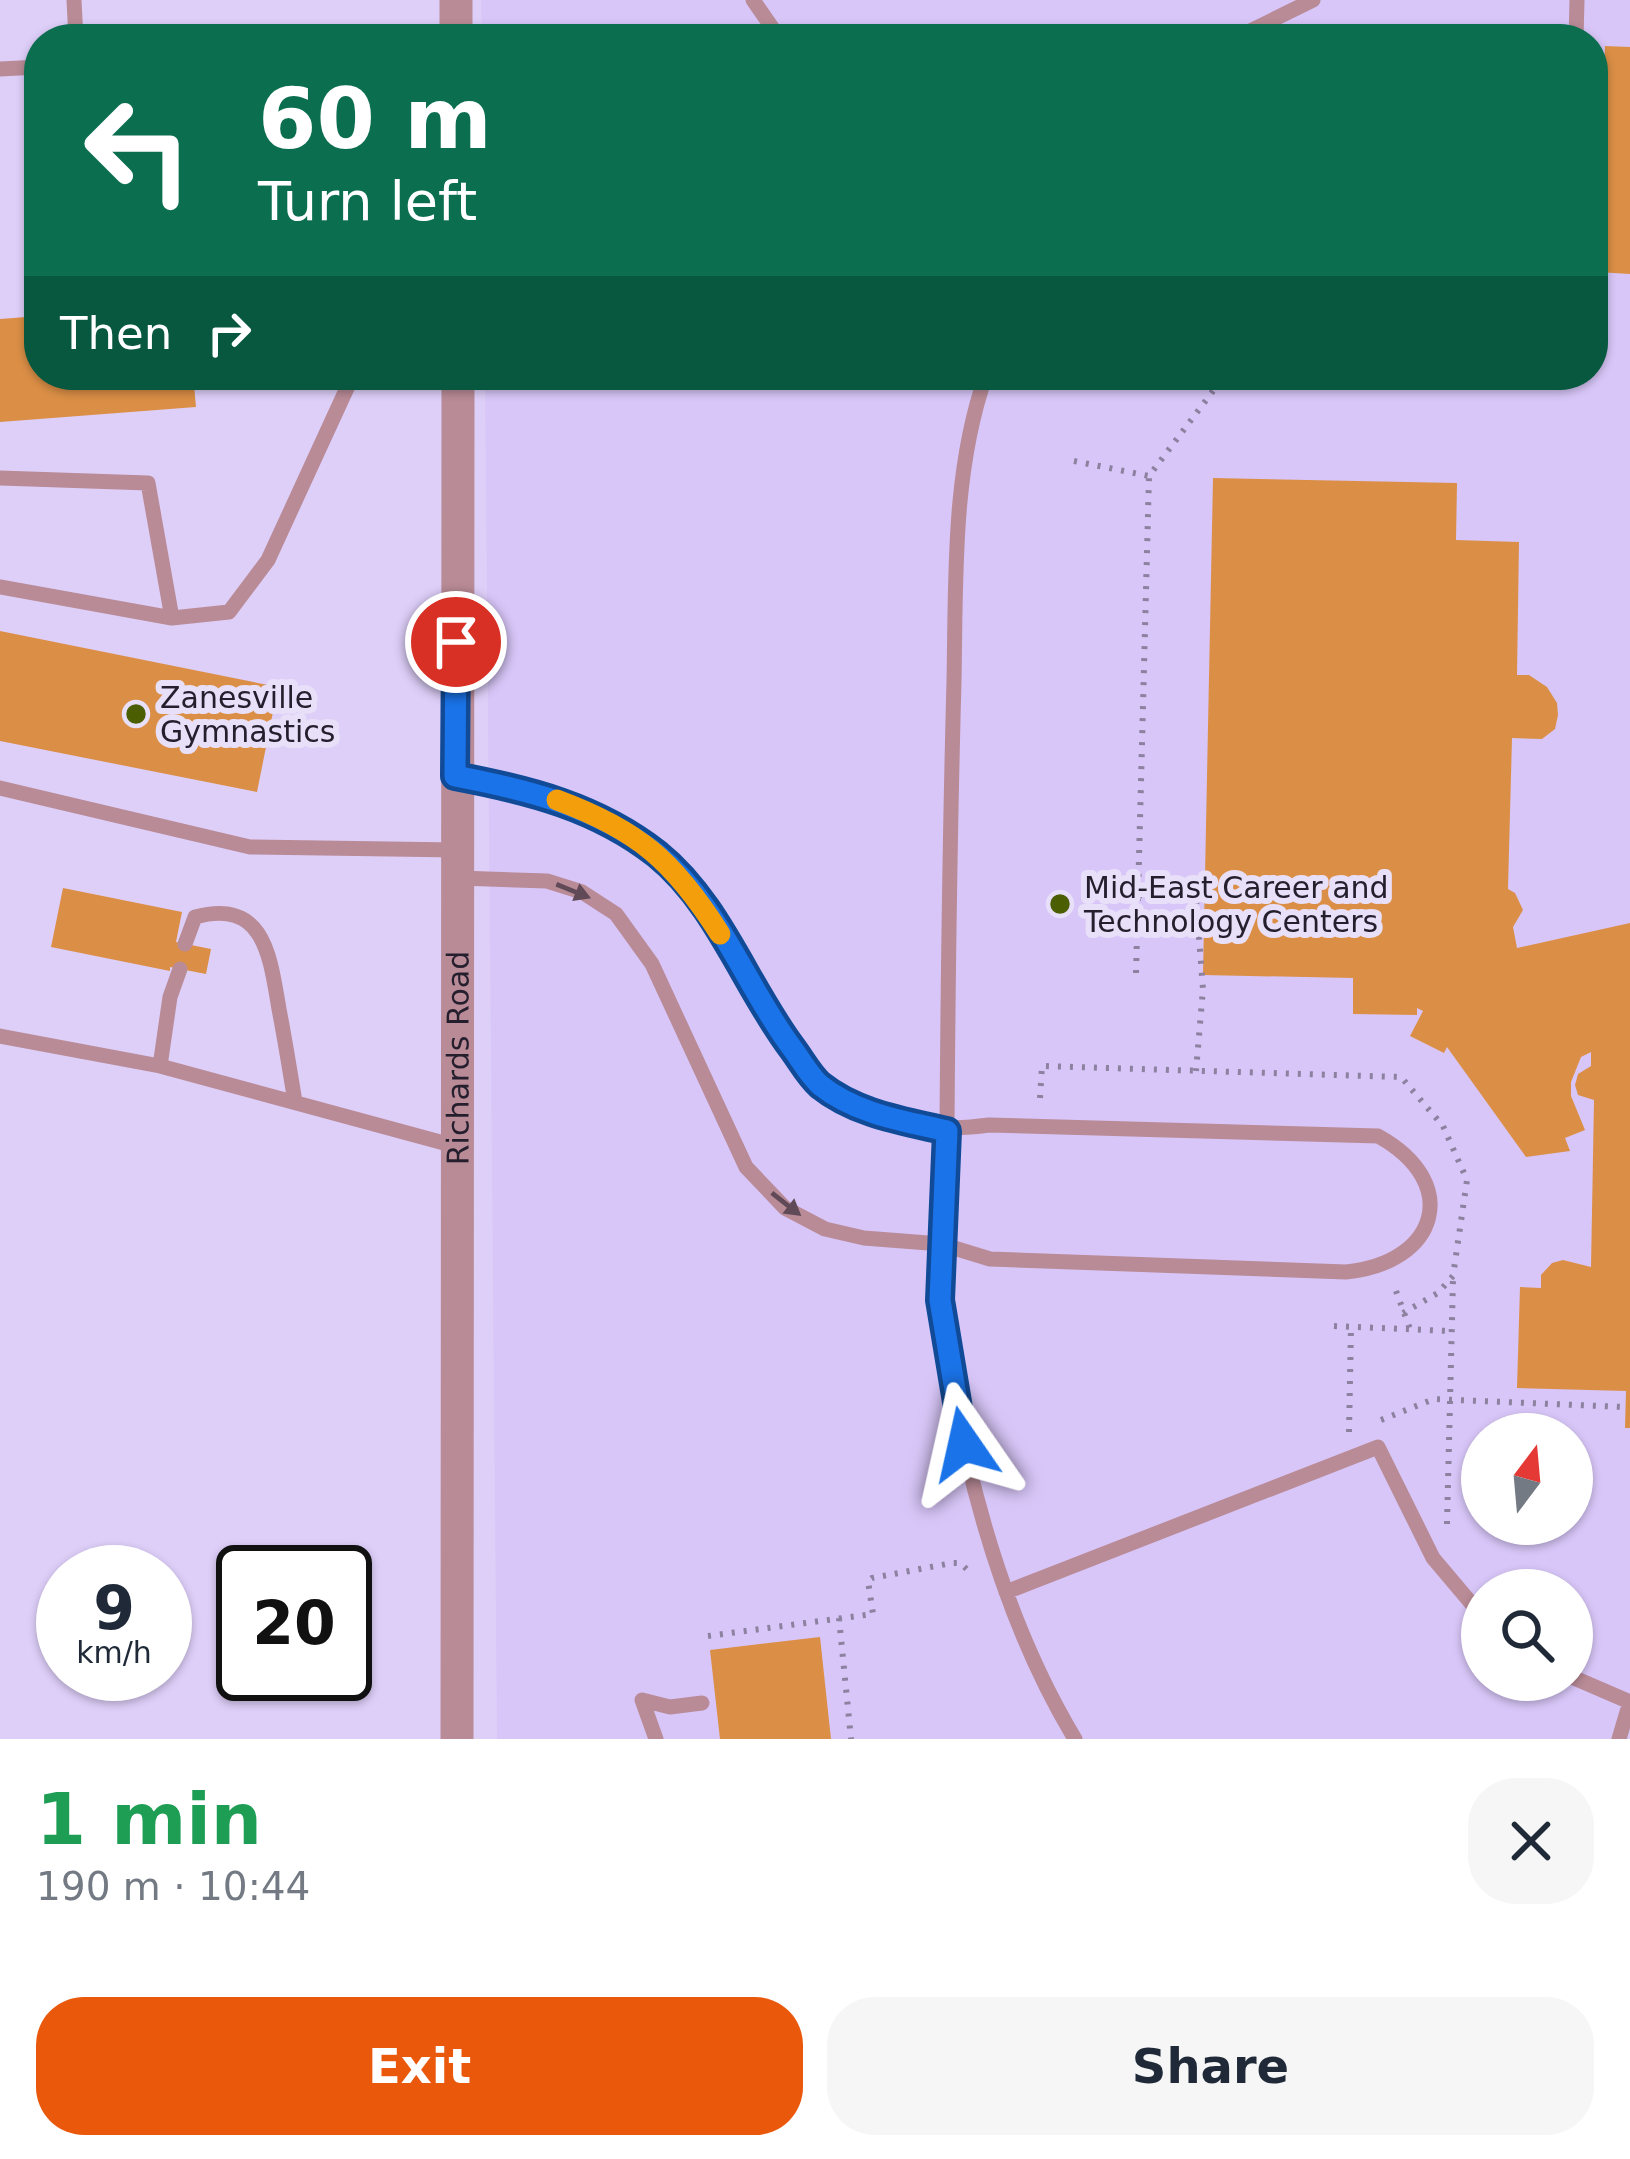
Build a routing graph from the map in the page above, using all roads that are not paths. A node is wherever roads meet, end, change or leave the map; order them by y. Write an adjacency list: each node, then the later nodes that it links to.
1 (1312, 0): 2 (lane)
2 (1264, 24)
3 (346, 390): 8 (lane)
4 (458, 390): 9 (street, Richards Road)
5 (982, 390): 17 (lane)
6 (0, 478): 8 (lane)
7 (0, 586): 8 (lane)
8 (172, 618)
9 (455, 776): 11 (street, Richards Road); 17 (lane)
10 (0, 788): 11 (lane)
11 (458, 864): 18 (street, Richards Road); 19 (lane, one-way to 19)
12 (185, 944): 16 (lane)
13 (180, 969): 15 (lane)
14 (0, 1036): 15 (lane)
15 (160, 1066): 16 (lane)
16 (296, 1102): 18 (lane)
17 (947, 1131): 19 (lane); 19 (lane)
18 (455, 1146): 24 (street, Richards Road)
19 (940, 1244): 20 (lane)
20 (1006, 1592): 21 (lane); 26 (lane)
21 (1461, 1592)
22 (1593, 1686): 27 (lane)
23 (702, 1703): 25 (lane)
24 (457, 1739)
25 (656, 1739)
26 (1075, 1739)
27 (1619, 1739)

